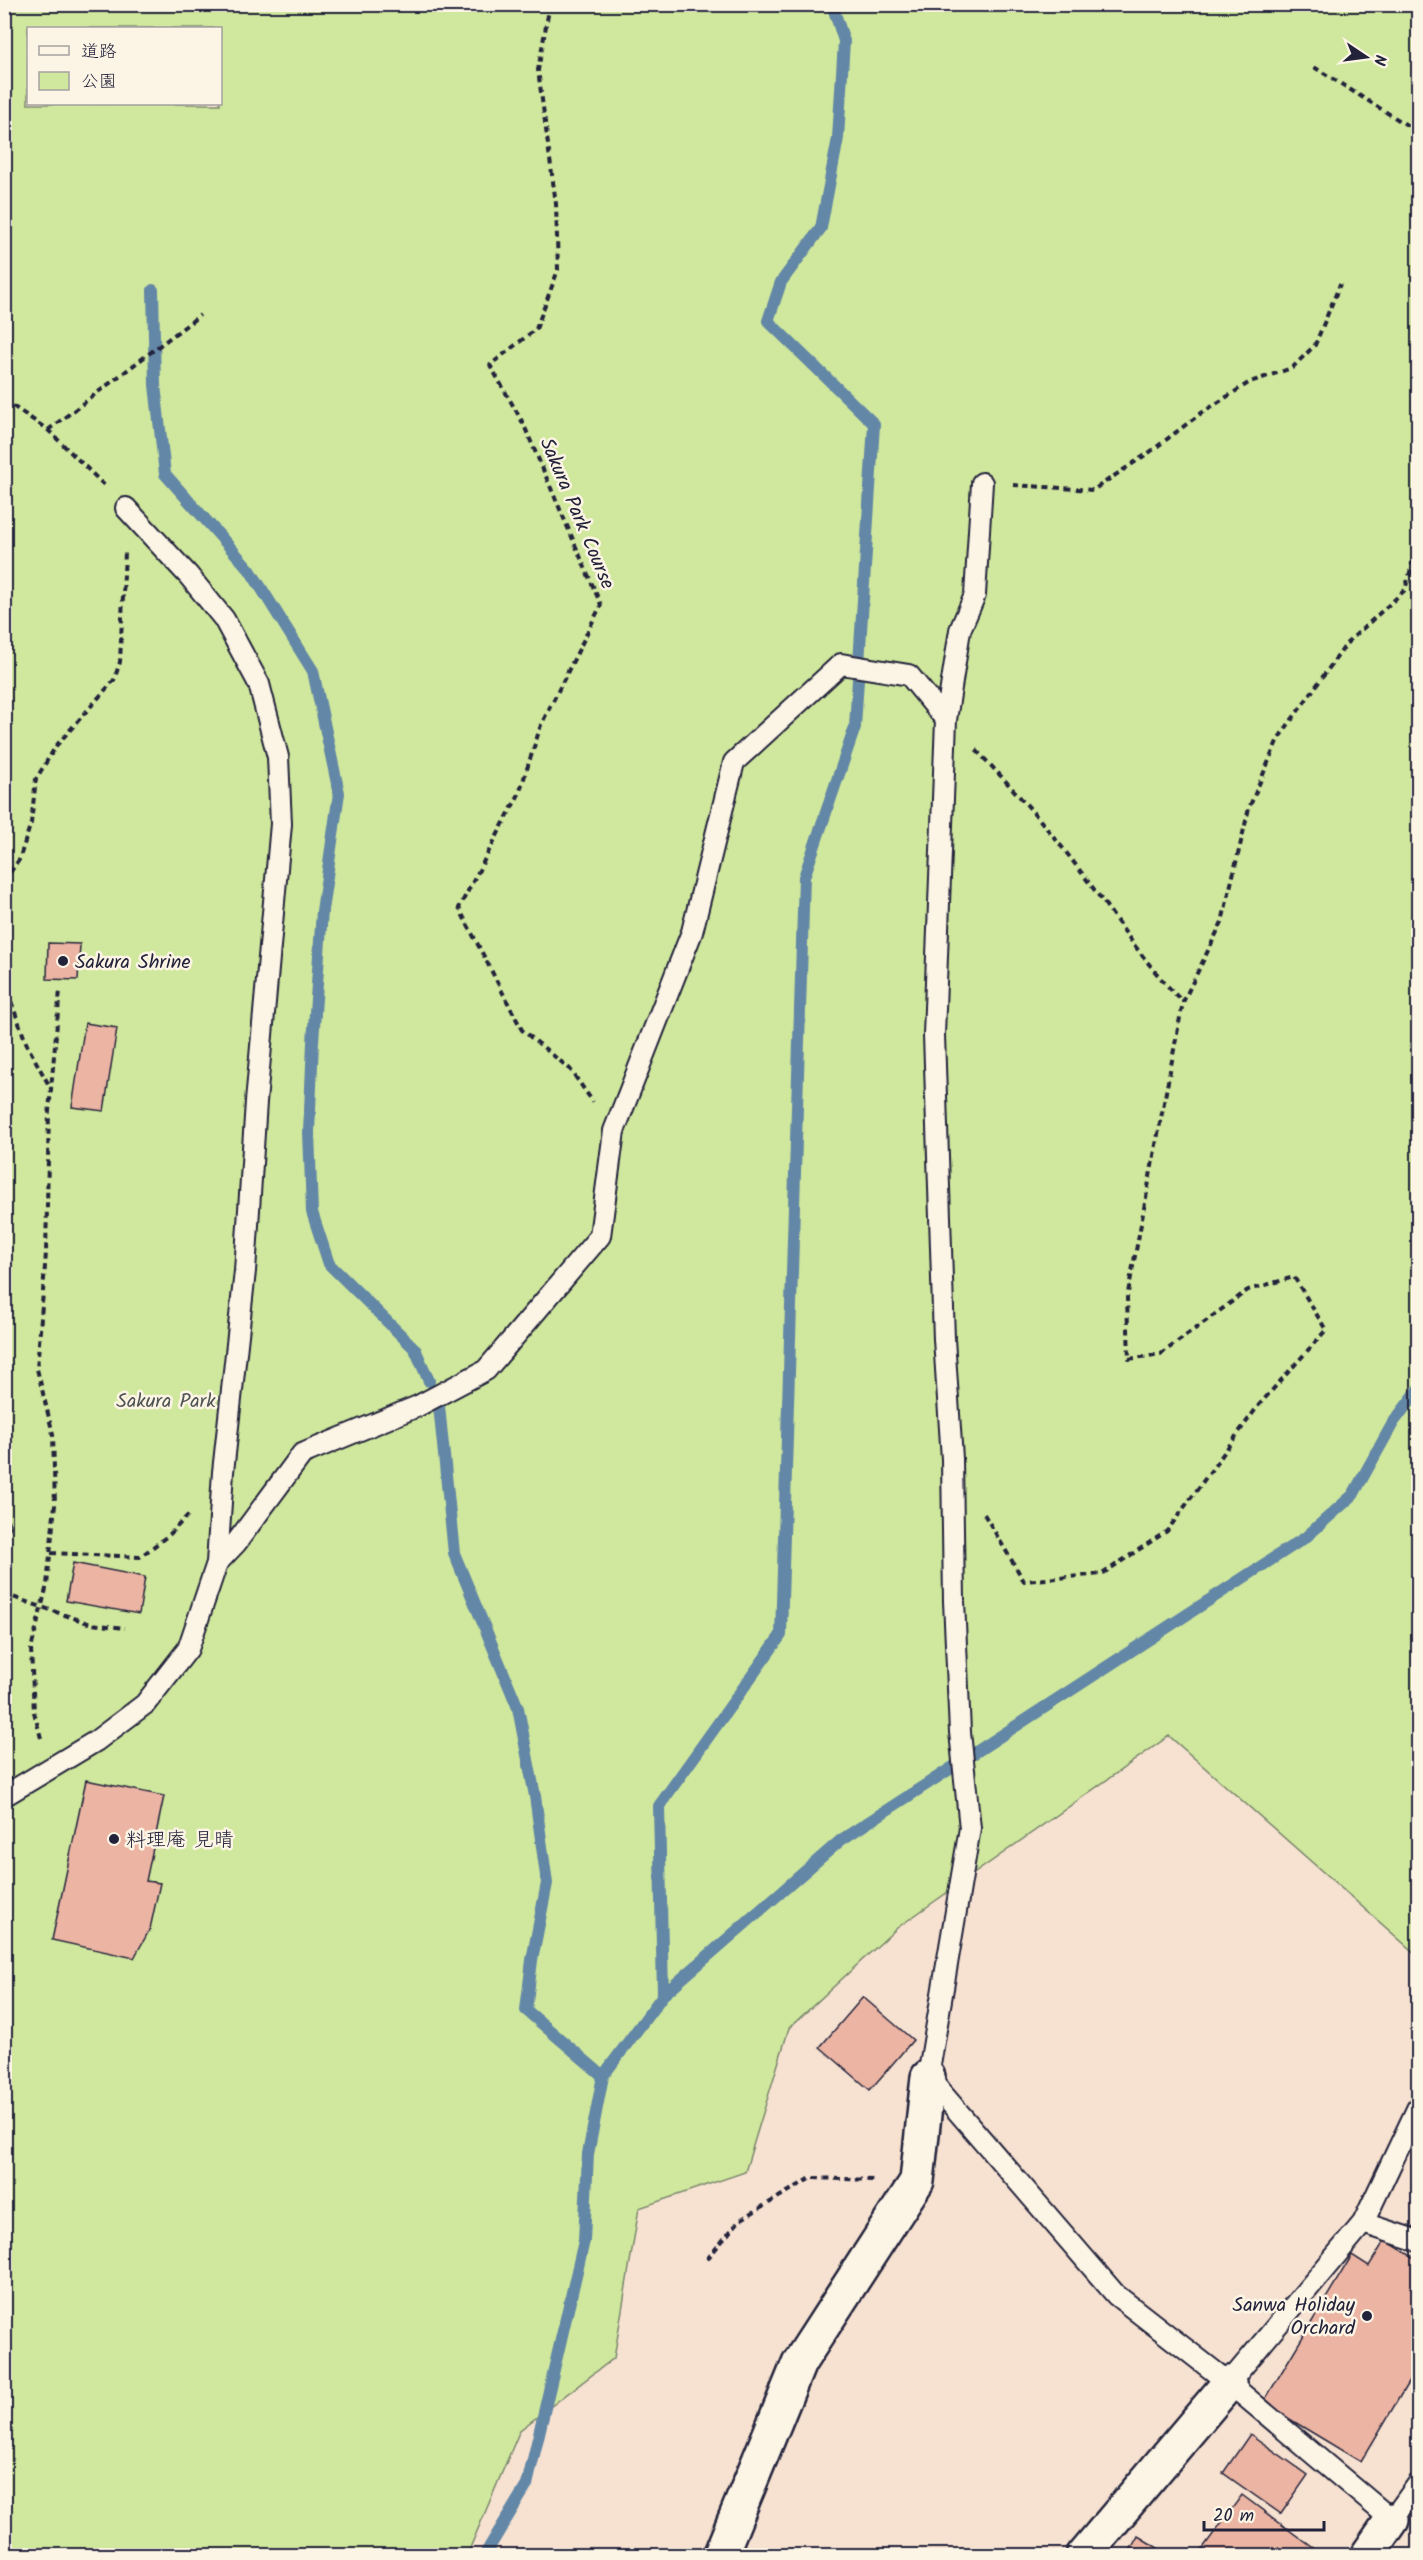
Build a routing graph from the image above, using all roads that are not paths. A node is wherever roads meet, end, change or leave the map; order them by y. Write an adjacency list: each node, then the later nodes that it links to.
1 (982, 483): 3 (lane)
2 (126, 508): 4 (lane)
3 (946, 720): 4 (lane); 6 (lane)
4 (217, 1563): 5 (lane)
5 (4, 1797)
6 (928, 2077): 10 (lane); 13 (street)
7 (1419, 2106): 8 (lane)
8 (1363, 2223): 9 (lane); 10 (lane)
9 (1419, 2241)
10 (1229, 2383): 12 (lane); 14 (street)
11 (1419, 2484): 12 (lane)
12 (1392, 2520): 15 (street)
13 (720, 2556)
14 (1083, 2556)
15 (1367, 2556)

